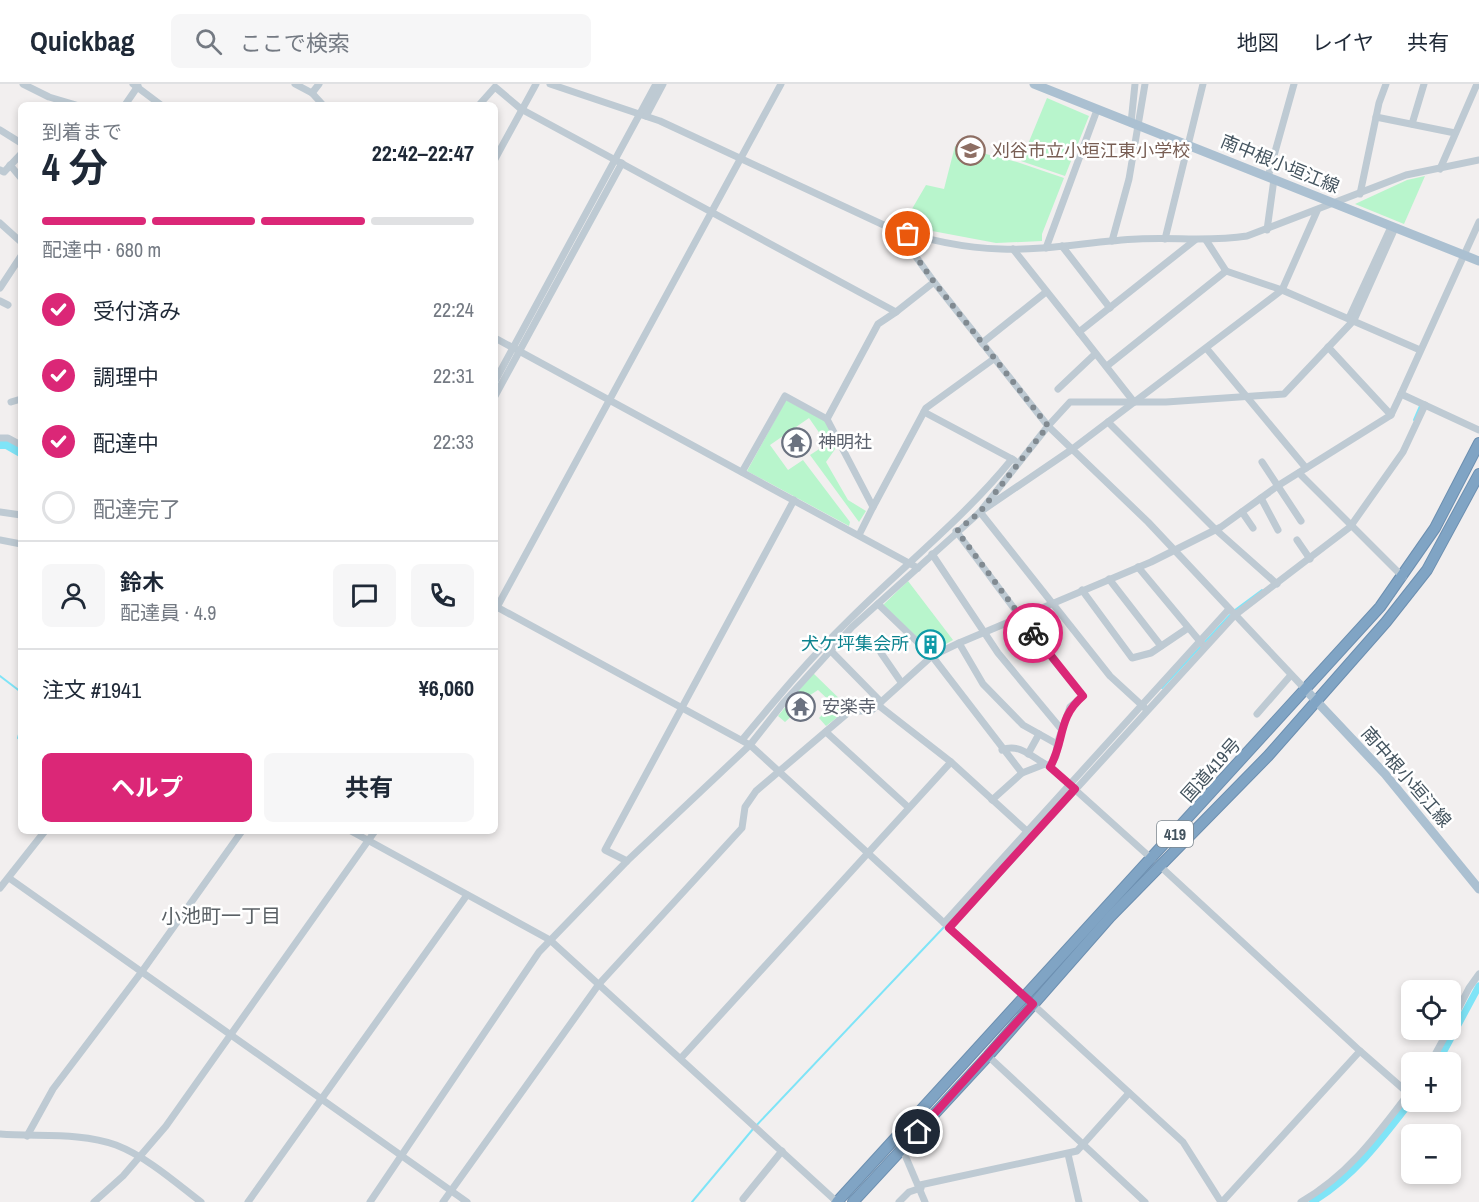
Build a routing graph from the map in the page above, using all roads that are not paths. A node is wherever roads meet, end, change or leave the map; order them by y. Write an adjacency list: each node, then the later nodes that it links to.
1 (24, 84): 20 (street)
2 (295, 84): 19 (street)
3 (319, 84): 19 (street)
4 (536, 84): 25 (street)
5 (550, 84): 27 (street)
6 (656, 84): 27 (street)
7 (663, 84): 27 (street)
8 (781, 84): 37 (street)
9 (1034, 84): 26 (main road, 南中根小垣江線)
10 (1135, 84): 30 (street)
11 (1145, 84): 30 (street)
12 (1203, 84): 34 (street)
13 (1294, 84): 44 (street)
14 (1386, 84): 28 (street)
15 (1424, 84): 29 (street)
16 (1477, 84): 32 (street)
17 (136, 85): 21 (street); 22 (street)
18 (493, 86): 24 (street); 25 (street)
19 (312, 93): 23 (street)
20 (66, 102)
21 (127, 102)
22 (157, 102)
23 (320, 102)
24 (481, 102)
25 (521, 109): 35 (street); 39 (street)
26 (1097, 110): 30 (main road, 南中根小垣江線); 60 (street)
27 (643, 115): 37 (street); 39 (street)
28 (1376, 117): 29 (street); 45 (street)
29 (1412, 124): 32 (street)
30 (1135, 125): 34 (main road, 南中根小垣江線); 58 (street)
31 (0, 130): 33 (street)
32 (1455, 133): 41 (street)
33 (18, 141)
34 (1187, 144): 44 (main road, 南中根小垣江線); 55 (street)
35 (498, 153)
36 (18, 157): 40 (street)
37 (741, 159): 48 (street); 53 (street)
38 (1479, 160): 41 (street)
39 (618, 162): 48 (street); 79 (street)
40 (10, 165): 42 (street); 43 (street)
41 (1440, 169): 45 (street)
42 (0, 170)
43 (18, 174)
44 (1271, 178): 46 (main road, 南中根小垣江線); 52 (street)
45 (1360, 194): 46 (street)
46 (1333, 204): 47 (street); 51 (main road, 南中根小垣江線)
47 (1317, 211): 52 (street); 68 (street)
48 (712, 212): 73 (street); 91 (street)
49 (1479, 222): 62 (street)
50 (0, 223): 54 (street)
51 (1393, 228): 62 (main road, 南中根小垣江線); 74 (street)
52 (1267, 230): 57 (street)
53 (908, 234): 61 (street); 66 (street)
54 (18, 239)
55 (1166, 239): 56 (street); 58 (street)
56 (1195, 240): 57 (street); 72 (street)
57 (1206, 240): 65 (street)
58 (1112, 241): 59 (street)
59 (1062, 246): 60 (street); 72 (street)
60 (1046, 248): 61 (street)
61 (1013, 249): 69 (street)
62 (1464, 256): 64 (main road, 南中根小垣江線); 81 (street)
63 (18, 261): 67 (street)
64 (1479, 261)
65 (1226, 271): 68 (street); 84 (street)
66 (934, 282): 73 (street); 77 (street)
67 (0, 288)
68 (1282, 290): 74 (street); 80 (street)
69 (1046, 291): 75 (street); 77 (street)
70 (0, 301): 71 (street)
71 (8, 305)
72 (1110, 308): 75 (street)
73 (896, 312): 97 (street)
74 (1352, 319): 78 (street); 81 (street)
75 (1079, 332): 82 (street)
76 (498, 340): 79 (street)
77 (982, 343): 83 (street)
78 (1328, 347): 89 (street); 96 (street)
79 (516, 349): 85 (street); 86 (street); 91 (street)
80 (1207, 349): 89 (street); 93 (street)
81 (1420, 350): 88 (street)
82 (1095, 354): 84 (street); 87 (street)
83 (995, 358): 95 (street); 99 (street)
84 (1107, 366): 93 (street)
85 (498, 376)
86 (498, 389)
87 (1058, 389)
88 (1401, 394): 94 (street); 96 (street)
89 (1248, 398): 93 (street); 107 (street)
90 (18, 400): 92 (street)
91 (610, 400): 108 (street); 140 (street)
92 (11, 402)
93 (1134, 402): 98 (street); 99 (street)
94 (1425, 405): 100 (street); 120 (street)
95 (924, 412): 105 (street); 114 (street)
96 (1392, 415): 107 (street)
97 (827, 419): 108 (street); 114 (street)
98 (1108, 422): 104 (street); 122 (street)
99 (1048, 426): 104 (street); 105 (street)
100 (1479, 430)
101 (0, 438): 103 (street)
102 (1479, 442): 135 (highway, 国道419号 / 419)
103 (18, 443)
104 (1071, 450): 116 (street); 129 (street)
105 (1015, 461): 116 (street); 132 (street)
106 (1262, 462): 111 (street)
107 (1306, 468): 109 (street)
108 (742, 472): 113 (street)
109 (1299, 473): 111 (street); 120 (street)
110 (1479, 474): 157 (highway, 国道419号 / 419)
111 (1280, 485): 112 (street); 119 (street)
112 (1261, 498): 117 (street); 123 (street)
113 (794, 500): 125 (street); 159 (street)
114 (873, 507): 125 (street)
115 (0, 512): 118 (street)
116 (980, 512): 124 (street); 139 (street)
117 (1242, 512): 121 (street); 122 (street)
118 (18, 515)
119 (1301, 521)
120 (1350, 527): 131 (street); 135 (street)
121 (1252, 528)
122 (1215, 529): 129 (street); 137 (street)
123 (1278, 530)
124 (957, 531): 130 (street); 145 (street)
125 (859, 535): 132 (street)
126 (0, 540): 128 (street)
127 (1297, 540): 131 (street)
128 (18, 543)
129 (1175, 551): 133 (street); 143 (street)
130 (932, 554): 134 (street); 147 (street)
131 (1309, 557): 137 (street)
132 (909, 563): 134 (street); 165 (street)
133 (1138, 567): 136 (street); 146 (street)
134 (918, 568): 141 (street)
135 (1403, 577): 156 (highway, 国道419号 / 419)
136 (1109, 579): 138 (street); 150 (street)
137 (1275, 582): 144 (street)
138 (1082, 590): 139 (street); 150 (street)
139 (1053, 603): 145 (street); 160 (street)
140 (498, 604)
141 (878, 604): 151 (street); 153 (street)
142 (498, 609): 159 (street)
143 (1229, 609): 144 (street); 149 (street)
144 (1235, 615): 149 (street); 154 (street)
145 (1022, 616): 147 (street); 162 (street)
146 (1188, 628): 149 (street); 150 (street)
147 (984, 632): 148 (street); 162 (street)
148 (959, 643): 153 (street); 164 (street)
149 (1203, 645): 160 (street)
150 (1161, 646)
151 (830, 650): 158 (street); 167 (street)
152 (881, 653): 155 (street)
153 (932, 656): 155 (street); 168 (street)
154 (1291, 675): 156 (street); 161 (street)
155 (901, 682): 158 (street)
156 (1305, 689): 157 (main road, 南中根小垣江線); 185 (highway, 国道419号 / 419)
157 (1316, 700): 185 (highway, 国道419号 / 419); 188 (main road, 南中根小垣江線)
158 (880, 703): 163 (street); 170 (street)
159 (682, 707): 165 (street); 184 (street)
160 (1144, 708): 174 (street)
161 (1257, 714)
162 (1062, 730): 166 (street)
163 (826, 732): 172 (street); 176 (street)
164 (1039, 734): 166 (street); 169 (street)
165 (742, 740): 167 (street)
166 (1057, 744): 171 (street)
167 (750, 745): 172 (street); 184 (street)
168 (1002, 750): 169 (street); 173 (street)
169 (1028, 754): 171 (street)
170 (951, 762): 175 (street); 176 (street)
171 (1048, 766): 173 (street); 174 (street)
172 (779, 772): 183 (street); 194 (street)
173 (1022, 773): 175 (street)
174 (1072, 787): 181 (street); 185 (street)
175 (992, 800): 181 (street)
176 (908, 807): 183 (street)
177 (43, 834): 186 (street)
178 (240, 834): 192 (street)
179 (357, 834): 182 (street)
180 (374, 834): 182 (street)
181 (1029, 834): 190 (street)
182 (370, 841): 189 (street); 197 (street)
183 (867, 853): 190 (street); 200 (street)
184 (627, 861): 191 (street)
185 (1156, 863): 195 (highway, 国道419号 / 419); 198 (street)
186 (9, 878): 187 (street); 192 (street)
187 (0, 888)
188 (1479, 889)
189 (467, 895): 191 (street); 203 (street)
190 (946, 925): 195 (street)
191 (550, 940): 194 (street); 211 (street)
192 (143, 970): 197 (street); 206 (street)
193 (1479, 974): 196 (street)
194 (599, 984): 200 (street); 214 (street)
195 (1029, 1001): 199 (highway, 国道419号 / 419); 202 (street); 222 (highway, 国道419号 / 419)
196 (1461, 1004)
197 (232, 1034): 203 (street); 212 (street)
198 (1360, 1051): 201 (street); 228 (street)
199 (988, 1056): 207 (street); 208 (highway, 国道419号 / 419)
200 (681, 1058): 209 (street)
201 (1401, 1084)
202 (1130, 1093): 207 (street); 228 (street)
203 (322, 1098): 211 (street); 218 (street)
204 (1401, 1103): 229 (street)
205 (0, 1134): 206 (street)
206 (27, 1136): 212 (street)
207 (1084, 1143): 210 (street); 227 (street)
208 (902, 1148): 213 (street); 223 (highway, 国道419号 / 419)
209 (782, 1151): 215 (street); 222 (street)
210 (1068, 1154): 213 (street); 226 (street)
211 (401, 1155): 214 (street); 219 (street)
212 (138, 1157): 216 (street); 217 (street)
213 (921, 1187): 224 (street); 225 (street)
214 (451, 1190): 220 (street); 221 (street)
215 (743, 1201)
216 (94, 1202)
217 (201, 1202)
218 (248, 1202)
219 (370, 1202)
220 (442, 1202)
221 (467, 1202)
222 (837, 1202)
223 (853, 1202)
224 (899, 1202)
225 (925, 1202)
226 (1079, 1202)
227 (1145, 1202)
228 (1221, 1202)
229 (1301, 1202)

